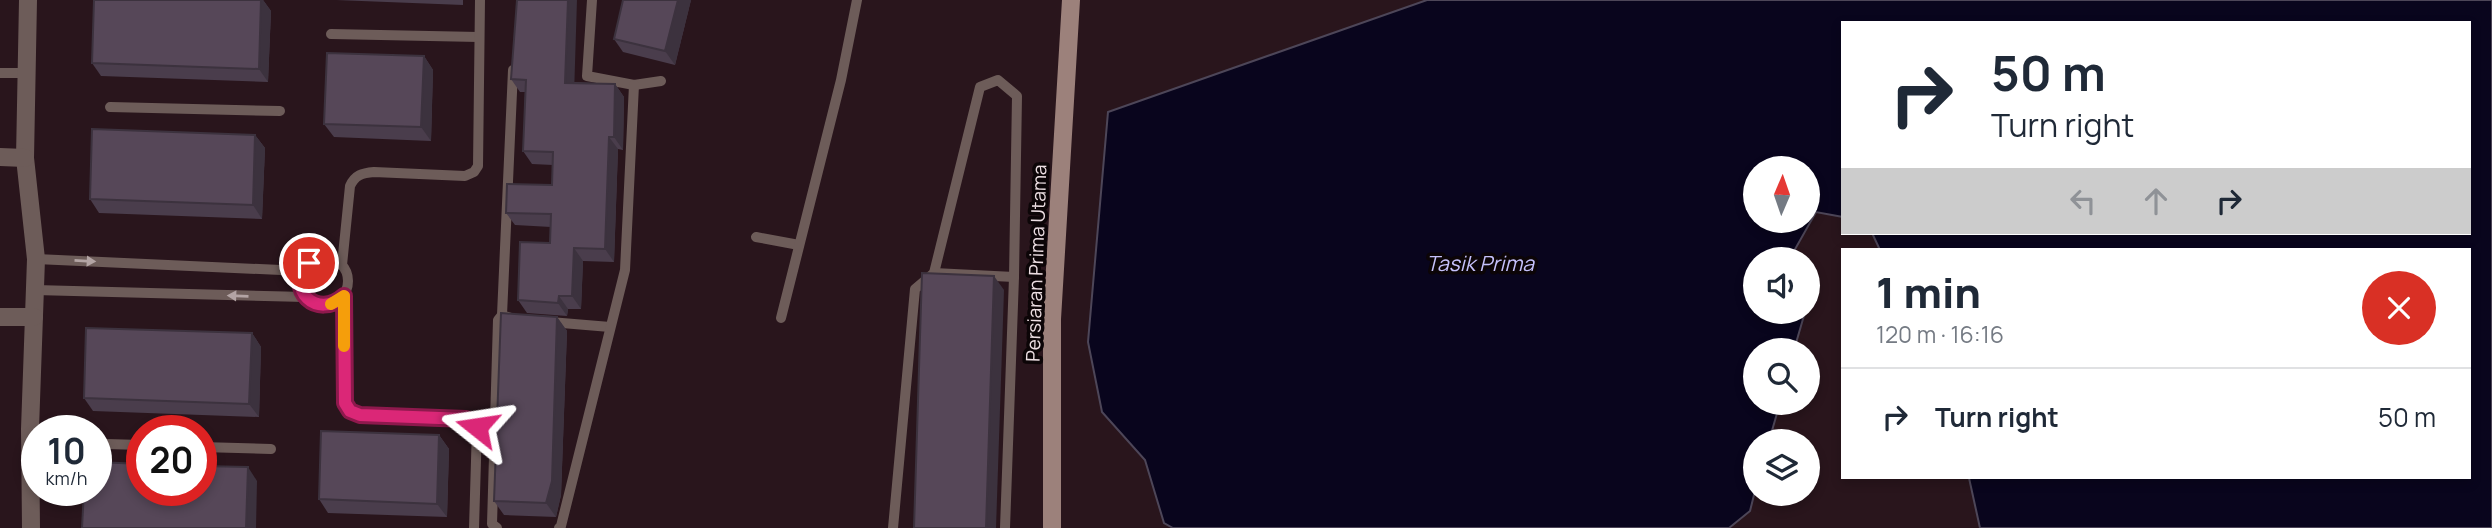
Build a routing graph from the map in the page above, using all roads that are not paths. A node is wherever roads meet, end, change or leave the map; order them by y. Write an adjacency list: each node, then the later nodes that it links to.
1 (28, 0): 10 (street)
2 (480, 0): 7 (lane)
3 (592, 0): 12 (lane)
4 (856, 0): 18 (lane)
5 (1070, 0): 42 (main road, Persiaran Prima Utama)
6 (331, 34): 7 (lane)
7 (479, 37): 20 (lane)
8 (514, 61): 27 (lane)
9 (0, 73): 10 (lane)
10 (26, 74): 16 (street)
11 (661, 81): 12 (lane)
12 (634, 85): 33 (lane)
13 (110, 107): 14 (lane)
14 (281, 111)
15 (0, 158): 16 (street)
16 (25, 158): 19 (street)
17 (756, 237): 18 (lane)
18 (799, 245): 30 (lane)
19 (36, 259): 21 (lane, one-way to 21); 24 (street)
20 (342, 265): 21 (lane); 25 (lane)
21 (303, 271): 26 (lane)
22 (934, 273): 23 (lane); 23 (lane); 40 (lane)
23 (1014, 277): 41 (lane)
24 (35, 290): 26 (lane, one-way to 24); 29 (street)
25 (344, 296): 26 (lane); 37 (lane)
26 (306, 298)
27 (502, 315): 31 (lane); 38 (lane)
28 (0, 317): 29 (street)
29 (34, 317): 36 (street)
30 (781, 318)
31 (523, 319)
32 (536, 320): 33 (lane)
33 (610, 327): 39 (lane)
34 (217, 447): 35 (lane)
35 (271, 449)
36 (31, 528)
37 (474, 528)
38 (497, 528)
39 (559, 528)
40 (893, 528)
41 (1005, 528)
42 (1052, 528)

